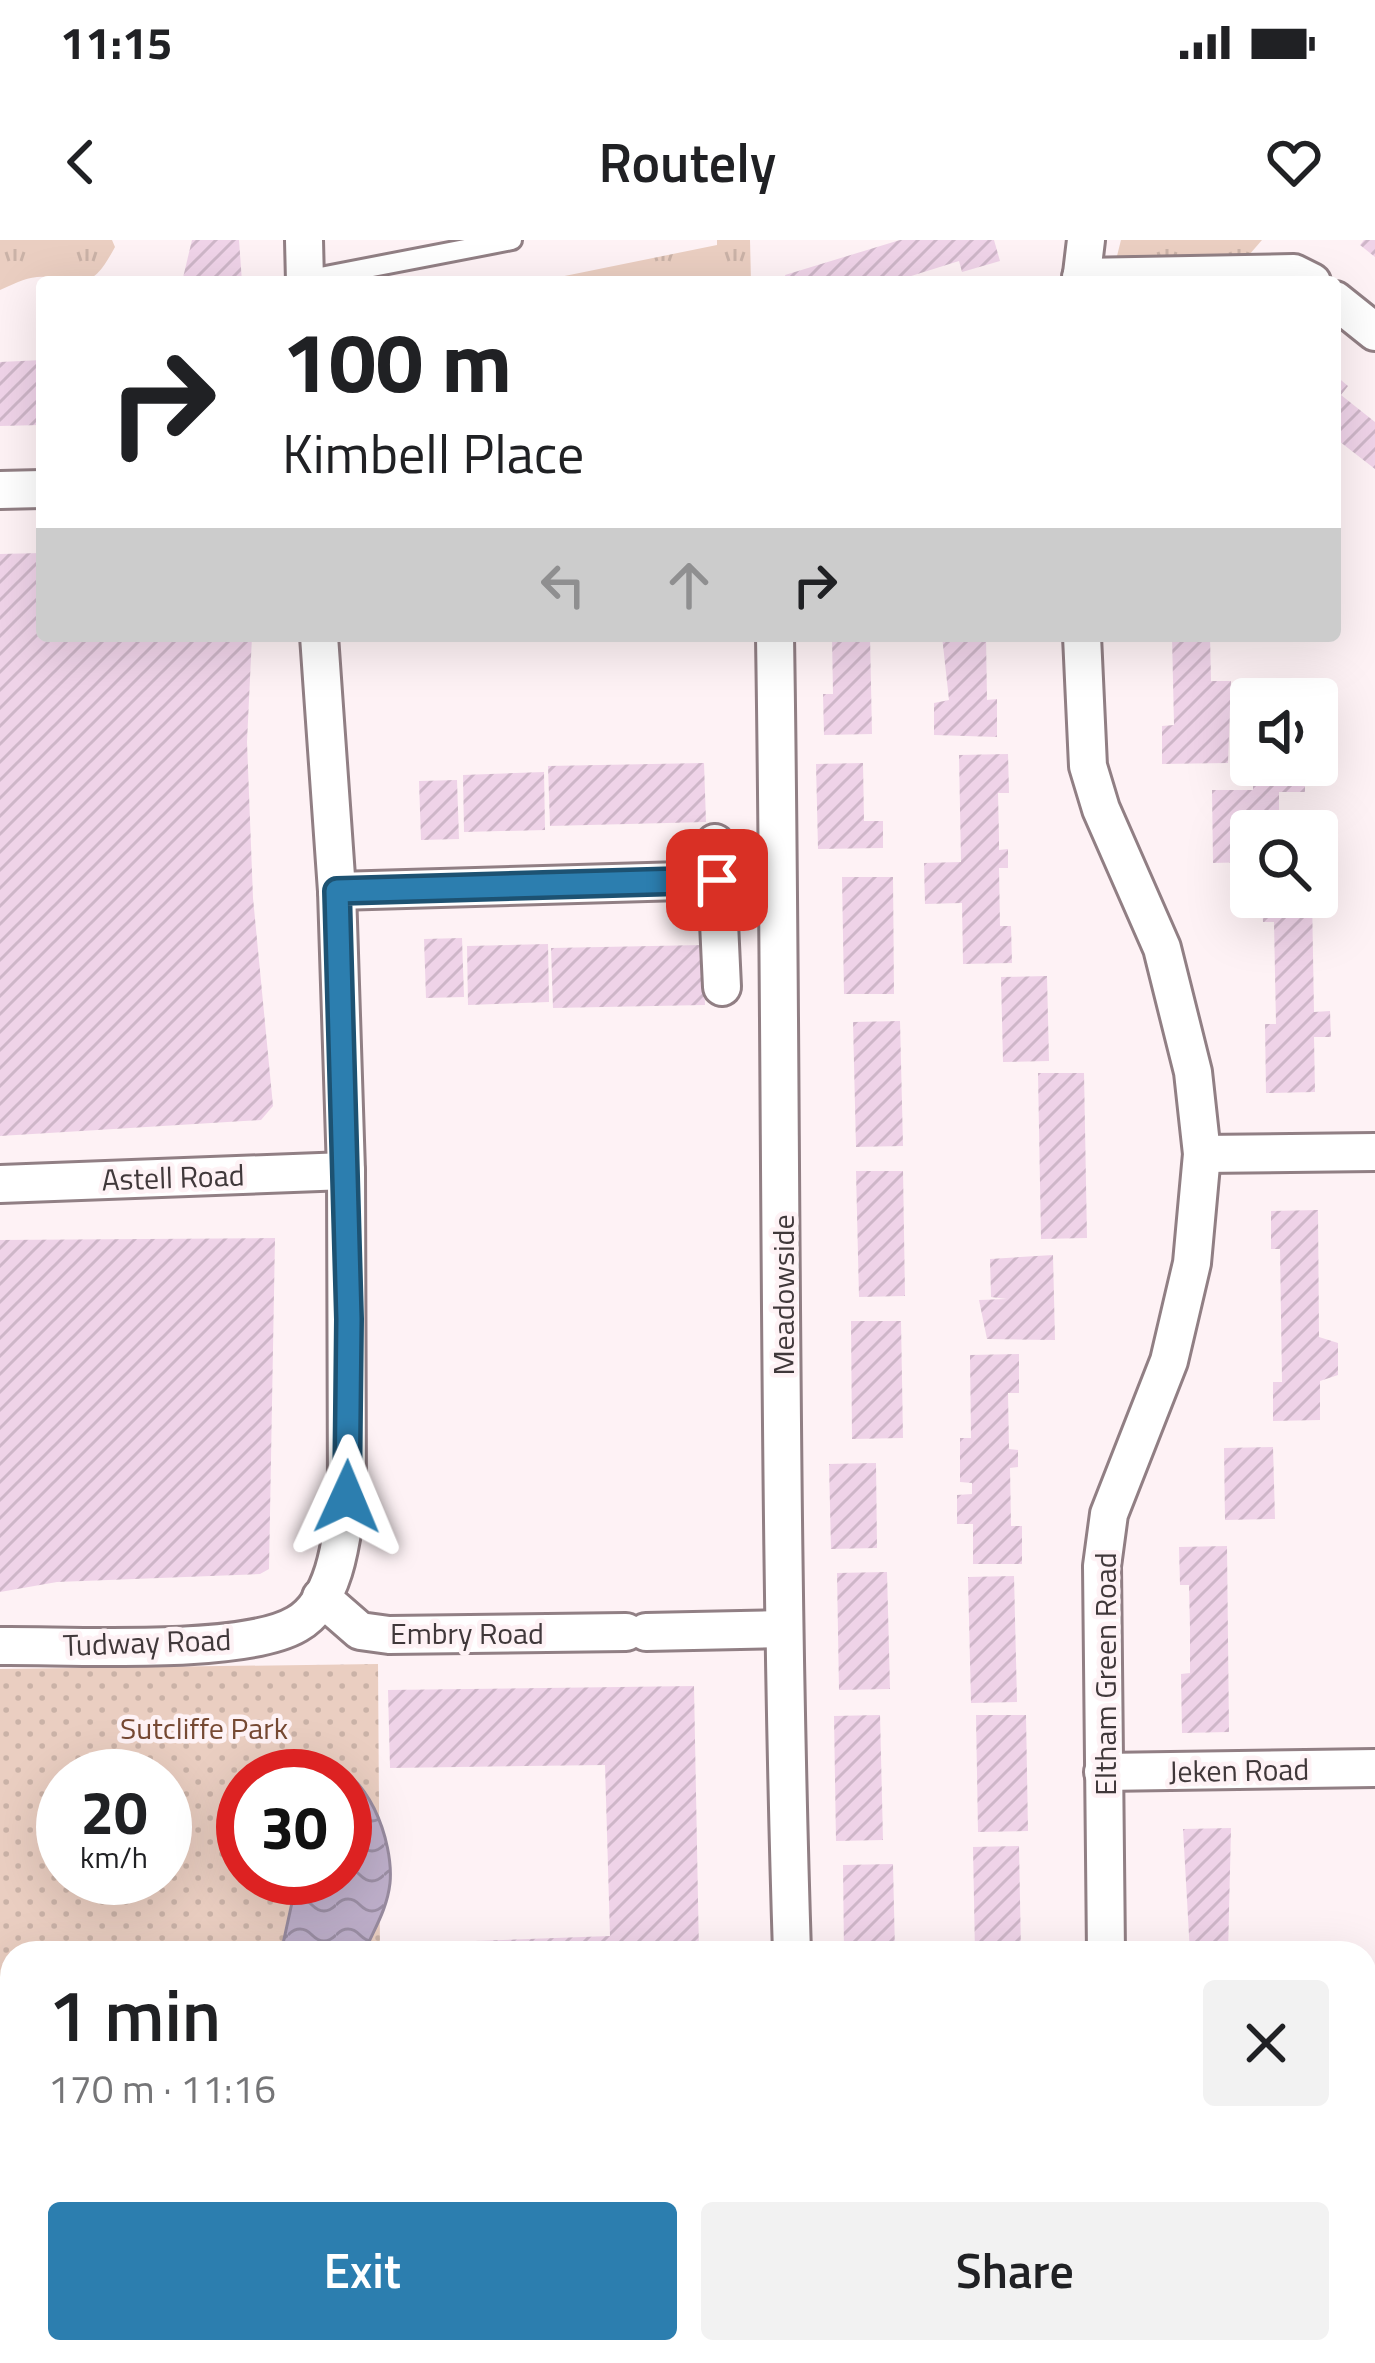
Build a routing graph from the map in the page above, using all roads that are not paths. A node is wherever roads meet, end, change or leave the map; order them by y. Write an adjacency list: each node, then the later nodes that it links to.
1 (304, 240): 4 (street)
2 (512, 240): 5 (lane)
3 (1086, 240): 6 (street)
4 (305, 276)
5 (330, 276)
6 (1082, 276)
7 (1203, 276): 8 (street)
8 (1300, 276)
9 (1341, 305): 10 (street)
10 (1375, 332)
11 (36, 489): 12 (street)
12 (0, 490)
13 (319, 642): 16 (street)
14 (775, 642): 23 (street, Meadowside)
15 (1082, 642): 19 (street, Eltham Green Road)
16 (337, 891): 17 (street); 20 (street)
17 (722, 987)
18 (1375, 1152): 19 (street)
19 (1202, 1154): 26 (street, Eltham Green Road)
20 (346, 1171): 21 (street, Astell Road); 22 (street)
21 (0, 1184)
22 (321, 1597): 23 (street, Embry Road); 24 (street, Tudway Road)
23 (782, 1629): 27 (street, Meadowside)
24 (0, 1646)
25 (1375, 1768): 26 (street, Jeken Road)
26 (1103, 1772): 28 (street, Eltham Green Road)
27 (792, 1941)
28 (1106, 1941)

